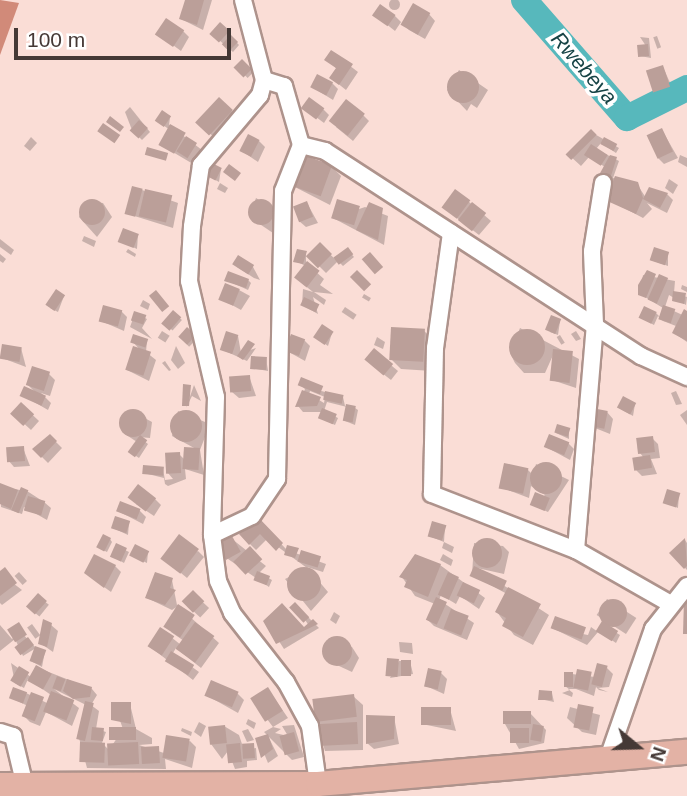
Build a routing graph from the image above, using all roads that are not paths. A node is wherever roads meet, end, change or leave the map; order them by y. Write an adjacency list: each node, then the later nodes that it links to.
1 (243, 0): 2 (street)
2 (264, 80): 3 (street); 8 (street)
3 (301, 145): 5 (street); 8 (street)
4 (603, 183): 6 (street)
5 (451, 233): 6 (street); 9 (street)
6 (594, 324): 7 (street); 9 (street)
7 (687, 377)
8 (212, 535): 15 (street)
9 (576, 550): 11 (street)
10 (687, 586): 11 (street)
11 (669, 603): 14 (street)
12 (0, 732): 17 (street)
13 (687, 752): 14 (main road)
14 (607, 761): 15 (main road)
15 (318, 784): 18 (main road)
16 (0, 785): 17 (main road)
17 (25, 786): 18 (main road)
18 (263, 789)

